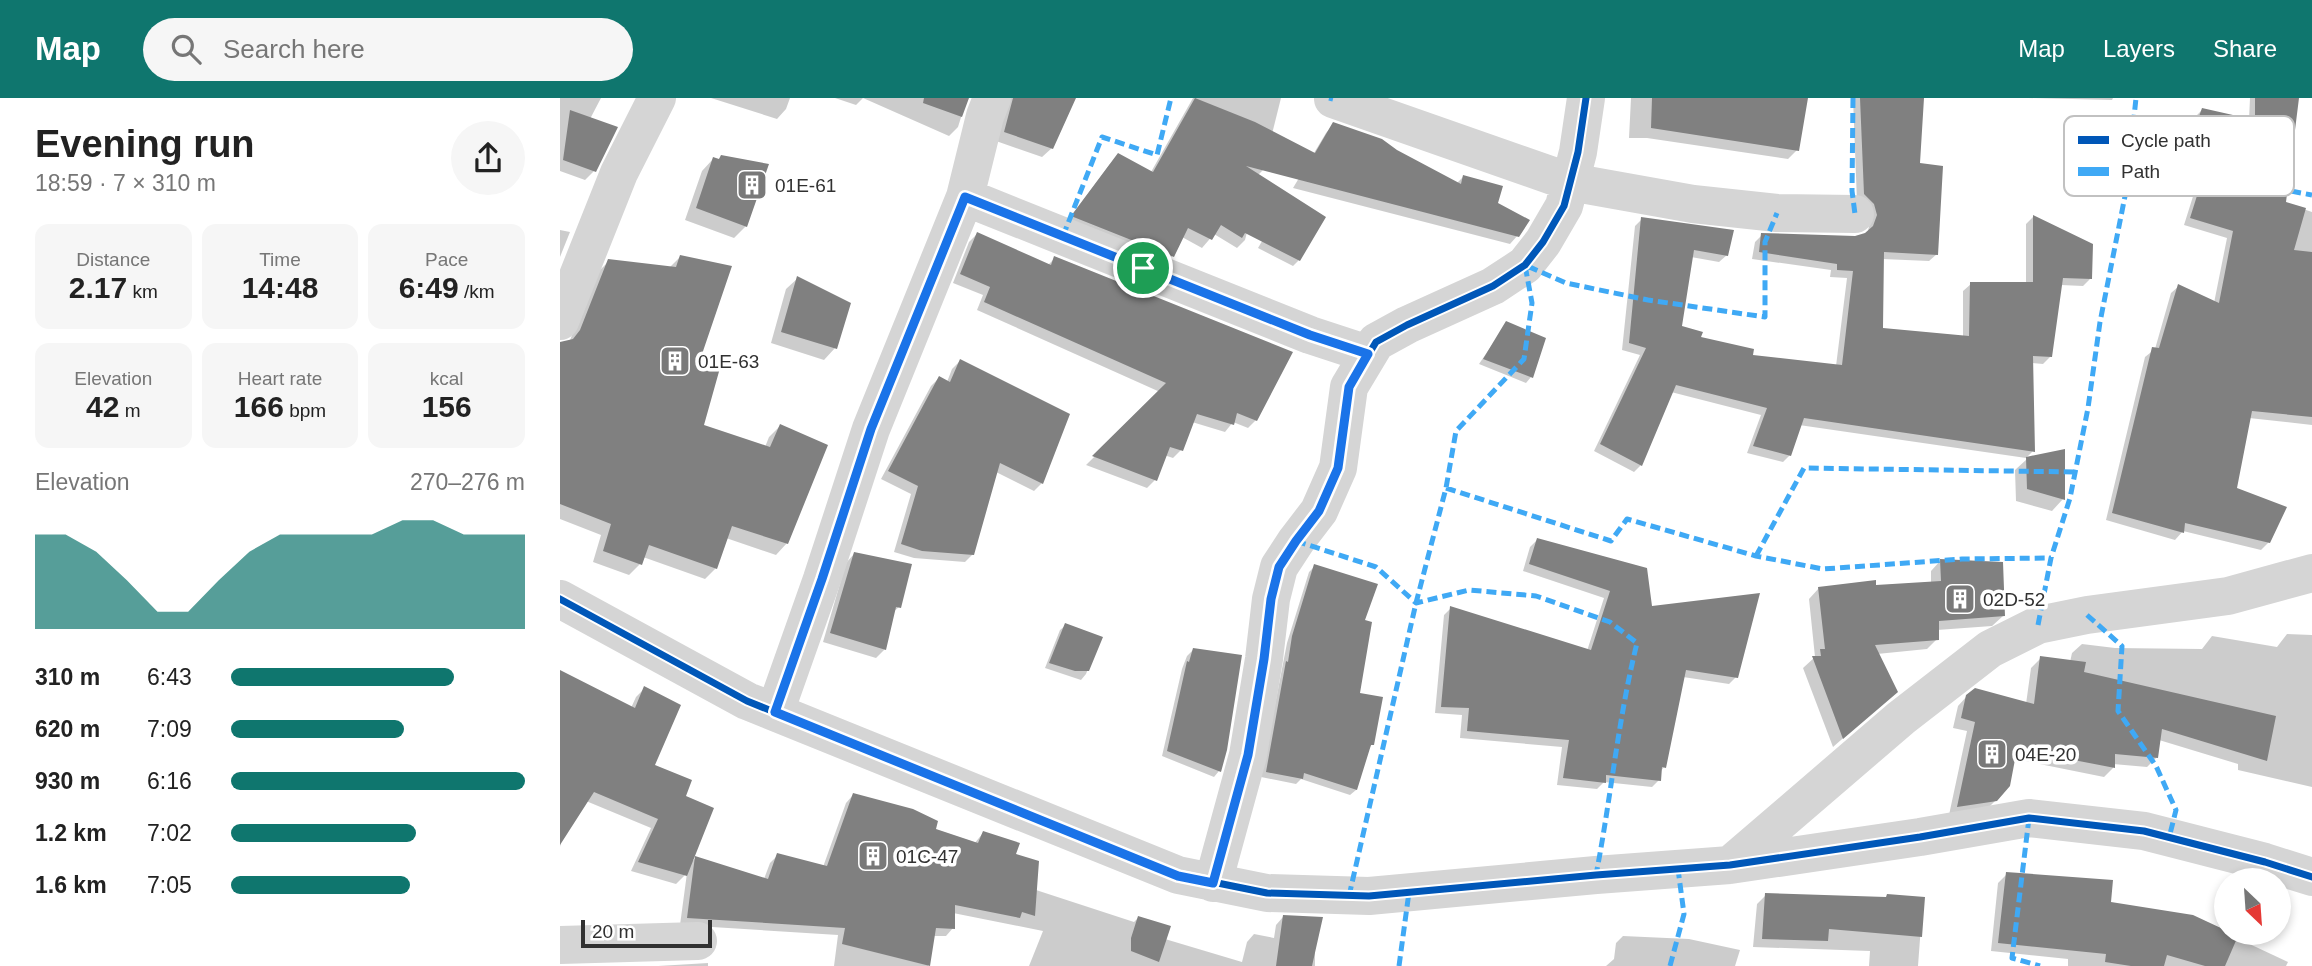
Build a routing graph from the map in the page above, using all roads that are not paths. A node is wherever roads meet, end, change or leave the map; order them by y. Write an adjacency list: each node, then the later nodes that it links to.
1 (657, 98): 8 (street)
2 (992, 98): 6 (street)
3 (1586, 98): 5 (street)
4 (1334, 99): 5 (street)
5 (1570, 183): 7 (street); 9 (street)
6 (965, 197): 9 (street); 12 (street)
7 (1855, 214)
8 (560, 321)
9 (1368, 354): 15 (street)
10 (2312, 573): 13 (street)
11 (560, 599): 12 (street)
12 (775, 712): 15 (street)
13 (1730, 865): 14 (street); 15 (street)
14 (2312, 877)
15 (1213, 883)
16 (698, 941): 17 (street)
17 (560, 944)

